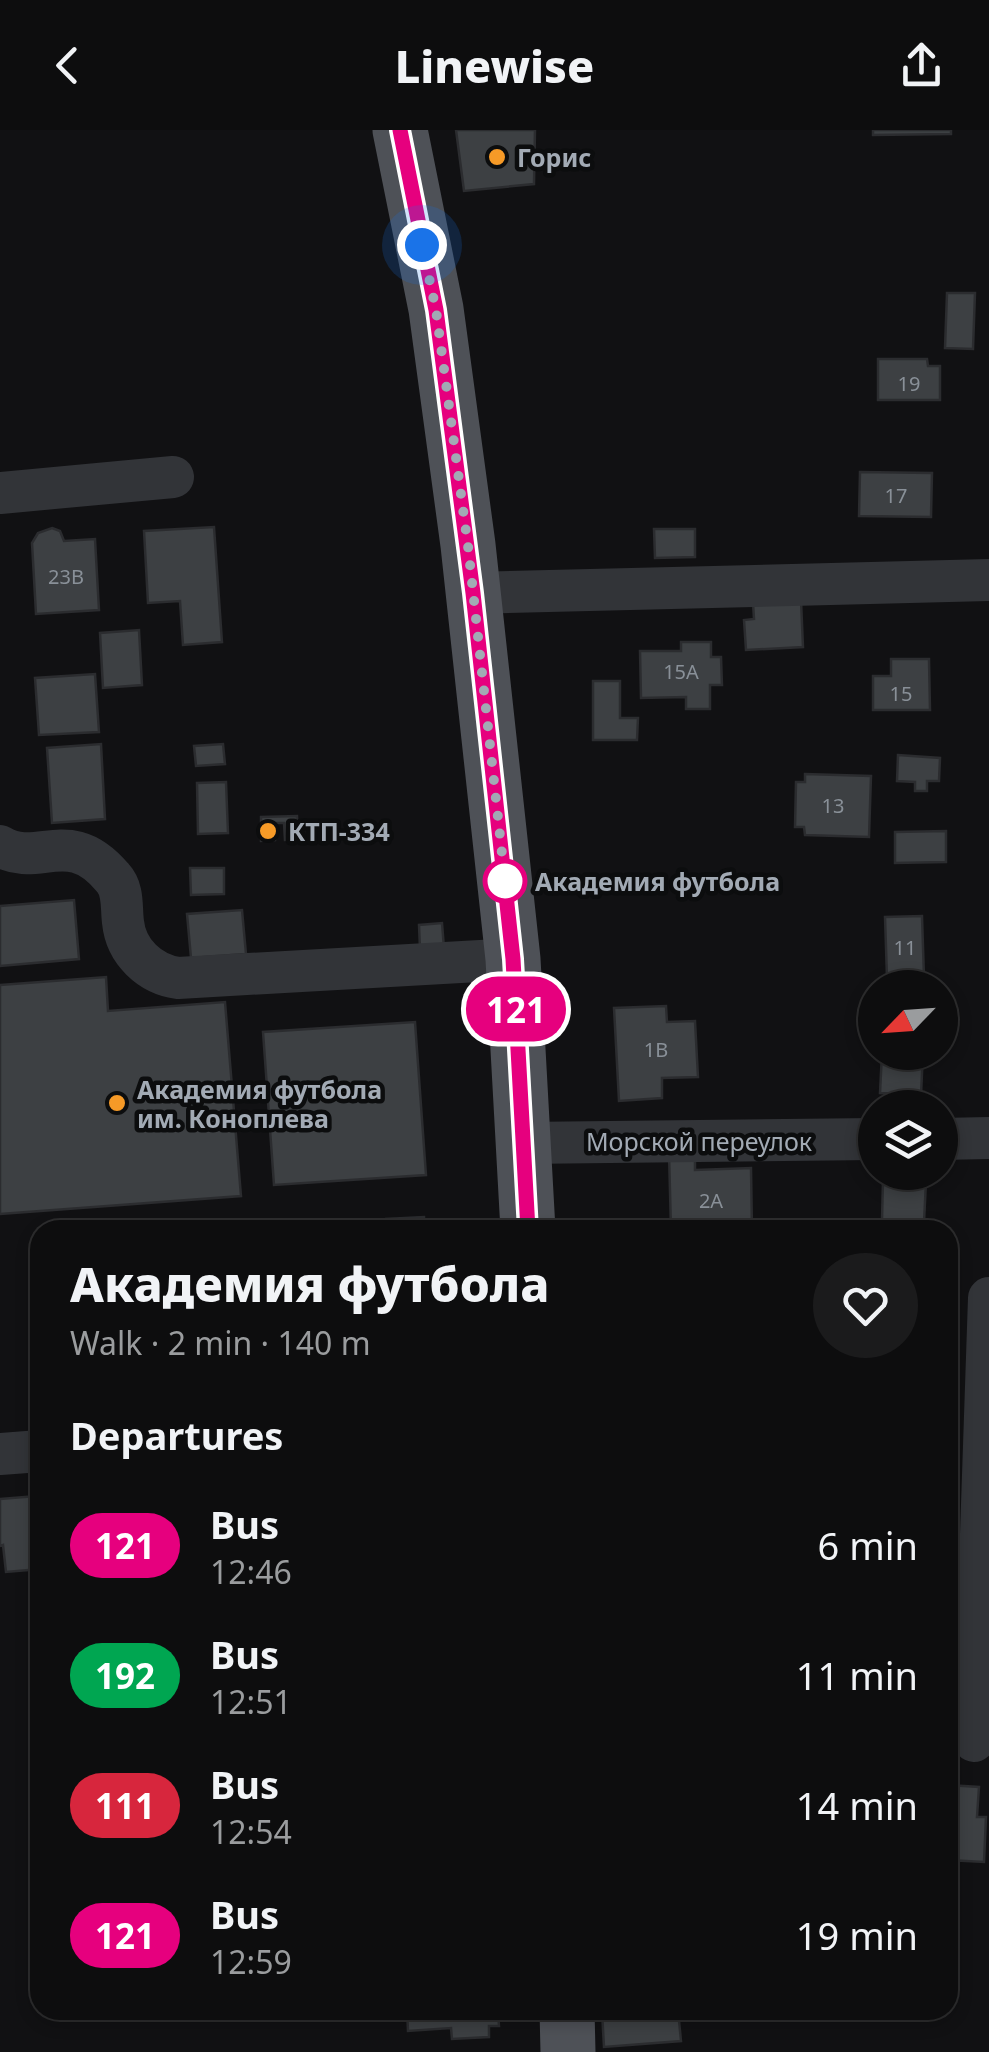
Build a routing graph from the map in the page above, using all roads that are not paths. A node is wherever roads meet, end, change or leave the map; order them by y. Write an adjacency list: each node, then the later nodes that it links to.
1 (400, 130): 5 (main road)
2 (173, 477): 3 (street)
3 (0, 493)
4 (989, 580): 5 (street)
5 (473, 593): 7 (main road)
6 (0, 846): 7 (street)
7 (513, 959): 11 (main road)
8 (958, 1138): 9 (street)
9 (989, 1138)
10 (858, 1139): 11 (street, Морской переулок)
11 (522, 1143): 12 (main road)
12 (527, 1220)
13 (989, 1298): 16 (street)
14 (30, 1452): 15 (street)
15 (0, 1454)
16 (985, 1548): 17 (street)
17 (970, 1741)
18 (567, 2020): 19 (main road)
19 (568, 2052)

